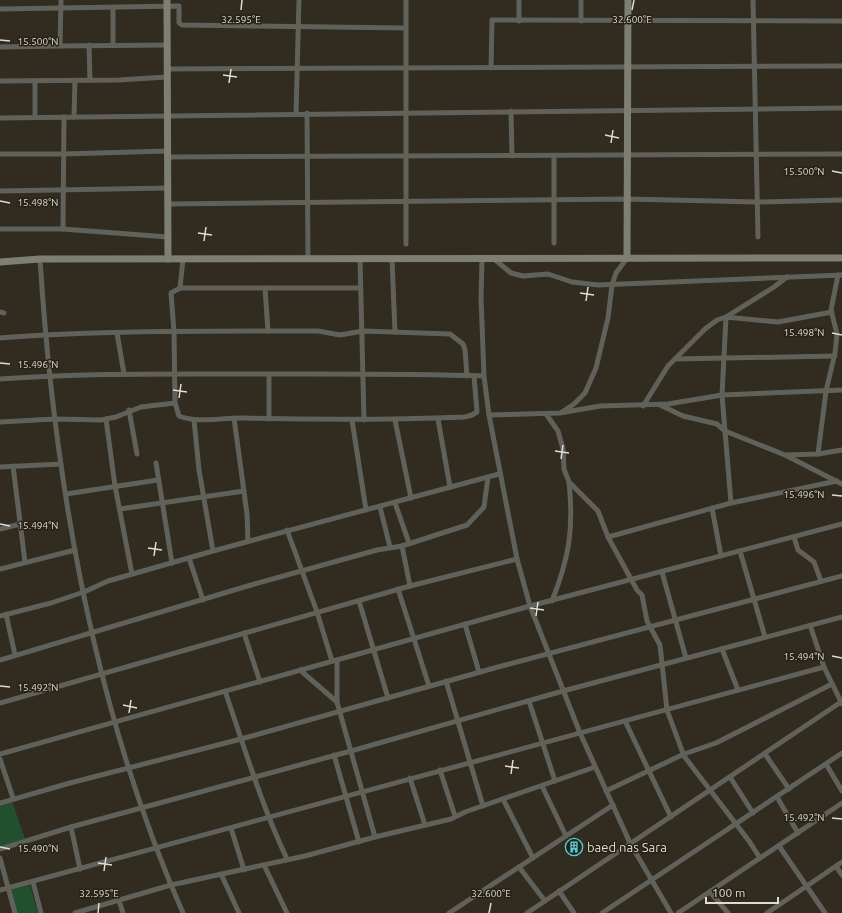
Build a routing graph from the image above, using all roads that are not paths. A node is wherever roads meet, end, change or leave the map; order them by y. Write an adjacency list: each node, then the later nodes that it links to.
1 (61, 0): 9 (street)
2 (299, 0): 17 (street)
3 (406, 0): 18 (street)
4 (519, 0): 14 (street)
5 (581, 0): 15 (street)
6 (628, 0): 13 (street)
7 (753, 0): 12 (street)
8 (167, 3): 10 (street); 17 (street); 21 (street)
9 (61, 8): 10 (street); 11 (street); 22 (street)
10 (113, 8): 19 (street)
11 (0, 9)
12 (753, 19): 13 (street); 16 (street); 24 (street)
13 (628, 20): 15 (street); 26 (street)
14 (519, 21): 15 (street); 28 (street)
15 (581, 21)
16 (842, 21)
17 (298, 26): 18 (street); 29 (street)
18 (406, 28): 27 (street)
19 (113, 44): 20 (street); 21 (street)
20 (89, 45): 22 (street); 32 (street)
21 (167, 45): 30 (street)
22 (60, 46): 23 (street)
23 (0, 47)
24 (754, 66): 25 (street); 26 (street); 35 (street)
25 (842, 66)
26 (628, 67): 28 (street); 37 (street)
27 (406, 68): 28 (street); 29 (street); 39 (street)
28 (491, 68)
29 (297, 69): 30 (street); 40 (street)
30 (167, 73): 32 (street); 42 (street)
31 (75, 80): 32 (street); 34 (street); 45 (street)
32 (90, 80)
33 (0, 81): 34 (street)
34 (35, 81): 43 (street)
35 (755, 108): 36 (street); 37 (street); 50 (street)
36 (842, 108)
37 (628, 110): 38 (street); 52 (street)
38 (511, 112): 39 (street); 54 (street)
39 (406, 113): 41 (street); 53 (street)
40 (296, 114): 41 (street); 42 (street)
41 (307, 114): 56 (street)
42 (167, 115): 45 (street); 49 (street)
43 (36, 117): 44 (street); 46 (street)
44 (64, 117): 45 (street); 48 (street)
45 (74, 117)
46 (0, 118)
47 (0, 154): 48 (street)
48 (63, 154): 49 (street); 58 (street)
49 (167, 154): 56 (street); 57 (street)
50 (756, 154): 51 (street); 52 (street); 64 (street)
51 (842, 154)
52 (628, 155): 55 (street); 60 (street)
53 (405, 156): 54 (street); 56 (street); 63 (street)
54 (512, 156): 55 (street)
55 (554, 156): 61 (street)
56 (308, 157): 65 (street)
57 (168, 188): 58 (street); 66 (street)
58 (64, 189): 59 (street); 68 (street)
59 (0, 191)
60 (628, 199): 61 (street); 64 (street); 75 (street)
61 (554, 200): 63 (street); 71 (street)
62 (842, 200): 64 (street)
63 (405, 202): 65 (street); 72 (street)
64 (757, 202): 70 (street)
65 (308, 203): 66 (street); 80 (street)
66 (168, 204): 69 (street)
67 (0, 229): 68 (street)
68 (62, 229): 69 (street)
69 (168, 237): 78 (street)
70 (758, 237)
71 (554, 243)
72 (406, 244)
73 (482, 258): 74 (street); 82 (street); 109 (street)
74 (494, 258): 75 (street); 86 (street)
75 (627, 258): 76 (street); 86 (street)
76 (842, 258)
77 (40, 259): 78 (street); 83 (street); 97 (street)
78 (168, 259): 79 (street)
79 (183, 259): 80 (street); 87 (street)
80 (308, 259): 81 (street)
81 (360, 259): 82 (street); 89 (street)
82 (392, 259): 95 (street)
83 (0, 262)
84 (840, 275): 85 (street); 90 (street)
85 (787, 277): 86 (street); 91 (street)
86 (612, 285): 118 (street)
87 (180, 288): 88 (street); 93 (street)
88 (265, 288): 89 (street); 94 (street)
89 (360, 288): 92 (street)
90 (832, 312): 91 (street); 99 (street)
91 (726, 317): 100 (street); 101 (street)
92 (363, 331): 94 (street); 95 (street); 105 (street)
93 (174, 332): 94 (street); 96 (street); 103 (street)
94 (268, 332)
95 (395, 332): 107 (street)
96 (117, 333): 97 (street); 102 (street)
97 (47, 335): 98 (street); 106 (street)
98 (0, 338)
99 (835, 356): 100 (street); 112 (street)
100 (724, 358): 101 (street); 113 (street)
101 (676, 359): 116 (street)
102 (124, 374): 103 (street); 106 (street)
103 (175, 374): 104 (street); 114 (street)
104 (269, 374): 105 (street); 124 (street)
105 (364, 374): 107 (street); 128 (street)
106 (50, 375): 110 (street); 122 (street)
107 (467, 376): 108 (street)
108 (474, 376): 109 (street); 125 (street)
109 (484, 376): 119 (street)
110 (0, 379)
111 (842, 390): 112 (street)
112 (826, 391): 113 (street); 134 (street)
113 (722, 395): 115 (street); 131 (street)
114 (175, 403): 117 (street); 126 (street)
115 (660, 405): 116 (street); 131 (street)
116 (643, 406): 118 (street)
117 (129, 410): 123 (street); 133 (street)
118 (560, 413): 120 (street)
119 (489, 414): 120 (street); 140 (street)
120 (546, 414): 144 (street)
121 (234, 418): 124 (street); 126 (street); 148 (street)
122 (55, 419): 123 (street); 130 (street); 137 (street)
123 (106, 419): 146 (street)
124 (270, 419): 127 (street)
125 (438, 419): 129 (street); 147 (street)
126 (194, 420): 150 (street)
127 (352, 420): 128 (street); 158 (street)
128 (364, 420): 129 (street)
129 (395, 420): 151 (street)
130 (0, 422)
131 (725, 431): 135 (street); 154 (street)
132 (842, 450): 134 (street)
133 (137, 454)
134 (818, 454): 135 (street)
135 (785, 455): 143 (street)
136 (156, 463): 142 (street)
137 (61, 464): 138 (street); 149 (street)
138 (13, 466): 139 (street); 159 (street)
139 (0, 467)
140 (499, 474): 141 (street); 174 (street)
141 (488, 477): 147 (street); 166 (street)
142 (158, 480): 146 (street); 152 (street)
143 (836, 481): 145 (street); 154 (street)
144 (569, 482): 163 (street); 190 (street)
145 (842, 484)
146 (115, 486): 149 (street); 157 (street)
147 (450, 487): 151 (street)
148 (244, 492): 150 (street); 165 (street)
149 (66, 494): 169 (street)
150 (204, 497): 152 (street); 170 (street)
151 (411, 498): 153 (street)
152 (162, 503): 157 (street); 176 (street)
153 (395, 503): 155 (street); 166 (street)
154 (731, 504): 156 (street)
155 (380, 507): 158 (street); 168 (street)
156 (712, 508): 163 (street); 172 (street)
157 (120, 509): 180 (street)
158 (366, 510): 162 (street)
159 (20, 524): 161 (street); 175 (street)
160 (842, 524): 164 (street)
161 (0, 529)
162 (287, 530): 165 (street); 178 (street)
163 (608, 537): 182 (street)
164 (794, 537): 171 (street); 183 (street)
165 (248, 541): 170 (street)
166 (410, 543): 167 (street)
167 (402, 546): 168 (street); 184 (street)
168 (390, 548): 178 (street)
169 (75, 550): 175 (street); 186 (street)
170 (213, 550): 173 (street)
171 (740, 551): 172 (street); 187 (street)
172 (721, 556): 179 (street)
173 (189, 558): 176 (street); 188 (street)
174 (517, 559): 184 (street); 191 (street)
175 (25, 562): 177 (street)
176 (172, 563): 180 (street)
177 (0, 569)
178 (302, 571): 188 (street); 192 (street)
179 (662, 572): 182 (street); 196 (street)
180 (132, 574): 186 (street)
181 (842, 576): 183 (street)
182 (631, 580): 190 (street); 199 (street)
183 (821, 581): 187 (street)
184 (410, 586): 185 (street)
185 (398, 589): 189 (street); 203 (street)
186 (84, 592): 193 (street); 200 (street)
187 (754, 599): 196 (street); 202 (street)
188 (203, 600): 200 (street)
189 (359, 601): 192 (street); 205 (street)
190 (552, 601): 191 (street)
191 (530, 606): 197 (street); 206 (street)
192 (317, 612): 201 (street); 210 (street)
193 (6, 614): 194 (street); 207 (street)
194 (0, 616)
195 (842, 617): 198 (street)
196 (676, 620): 199 (street); 208 (street)
197 (465, 624): 203 (street); 214 (street)
198 (810, 626): 202 (street); 212 (street)
199 (650, 627): 206 (street); 211 (street)
200 (93, 632): 207 (street); 215 (street)
201 (244, 633): 215 (street); 217 (street)
202 (765, 637): 204 (street)
203 (414, 638): 205 (street); 219 (street)
204 (722, 649): 208 (street); 220 (street)
205 (374, 650): 210 (street); 223 (street)
206 (548, 654): 214 (street); 222 (street)
207 (16, 655): 209 (street)
208 (686, 658): 211 (street)
209 (0, 660)
210 (335, 660): 213 (street); 225 (street)
211 (663, 665): 222 (street); 228 (street)
212 (824, 667): 218 (street); 220 (street)
213 (300, 670): 217 (street); 225 (street)
214 (479, 672): 216 (street)
215 (101, 674): 226 (street); 231 (street)
216 (446, 681): 219 (street); 232 (street)
217 (260, 682): 221 (street)
218 (832, 684): 227 (street); 239 (street)
219 (429, 686): 223 (street)
220 (738, 690): 228 (street)
221 (225, 691): 231 (street); 234 (street)
222 (563, 691): 224 (street); 233 (street)
223 (388, 698): 229 (street)
224 (529, 701): 232 (street); 235 (street)
225 (336, 702): 229 (street)
226 (0, 703)
227 (841, 703): 240 (street)
228 (667, 710): 230 (street); 239 (street)
229 (340, 712): 234 (street); 236 (street)
230 (625, 721): 233 (street); 248 (street)
231 (116, 722): 238 (street); 245 (street)
232 (457, 722): 236 (street); 243 (street)
233 (580, 733): 235 (street); 246 (street)
234 (241, 739): 245 (street); 250 (street)
235 (542, 743): 243 (street); 252 (street)
236 (351, 751): 241 (street); 255 (street)
237 (842, 753): 244 (street)
238 (0, 754)
239 (684, 754): 248 (street); 257 (street)
240 (765, 754): 249 (street); 254 (street)
241 (334, 755): 250 (street); 259 (street)
242 (0, 759): 261 (street)
243 (469, 762): 247 (street); 266 (street)
244 (826, 764): 254 (street); 258 (street)
245 (128, 767): 261 (street); 267 (street)
246 (595, 767): 252 (street); 256 (street)
247 (440, 770): 251 (street); 269 (street)
248 (649, 770): 256 (street); 270 (street)
249 (730, 777): 257 (street); 268 (street)
250 (253, 778): 267 (street); 271 (street)
251 (410, 778): 255 (street); 272 (street)
252 (555, 781): 253 (street)
253 (542, 786): 262 (street); 277 (street)
254 (789, 788): 260 (street)
255 (363, 791): 259 (street); 278 (street)
256 (606, 791): 265 (street)
257 (710, 791): 270 (street); 273 (street)
258 (842, 792)
259 (346, 796): 271 (street); 279 (street)
260 (777, 797): 268 (street); 276 (street)
261 (13, 798): 263 (street)
262 (503, 799): 266 (street); 285 (street)
263 (0, 803)
264 (842, 804): 276 (street)
265 (613, 805): 277 (street); 280 (street)
266 (482, 806): 269 (street)
267 (143, 808): 274 (street); 282 (street)
268 (753, 813): 273 (street)
269 (455, 816): 272 (street)
270 (671, 817): 280 (street)
271 (268, 818): 275 (street); 287 (street)
272 (425, 825): 278 (street)
273 (735, 825): 286 (street); 296 (street)
274 (71, 827): 283 (street); 292 (street)
275 (231, 828): 282 (street); 293 (street)
276 (798, 833): 281 (street)
277 (566, 836): 285 (street)
278 (375, 837): 279 (street)
279 (359, 842): 287 (street)
280 (630, 844): 296 (street); 302 (street)
281 (779, 846): 286 (street); 299 (street)
282 (156, 847): 292 (street); 298 (street)
283 (0, 849)
284 (0, 858): 300 (street)
285 (533, 858): 291 (street)
286 (760, 858): 303 (street)
287 (287, 859): 289 (street)
288 (842, 862): 290 (street)
289 (264, 865): 293 (street); 313 (street)
290 (836, 866): 295 (street); 299 (street)
291 (519, 867): 305 (street); 314 (street)
292 (80, 869): 297 (street)
293 (244, 870): 294 (street)
294 (221, 874): 298 (street); 312 (street)
295 (842, 875)
296 (651, 881): 317 (street); 318 (street)
297 (33, 882): 300 (street); 308 (street)
298 (171, 885): 304 (street); 311 (street)
299 (807, 885): 306 (street); 322 (street)
300 (7, 888): 301 (street); 307 (street)
301 (0, 890)
302 (559, 891): 305 (street); 316 (street)
303 (710, 892): 319 (street); 320 (street)
304 (119, 901): 309 (street); 310 (street)
305 (545, 901): 315 (street)
306 (775, 911): 321 (street)
307 (14, 913)
308 (41, 913)
309 (75, 913)
310 (123, 913)
311 (183, 913)
312 (239, 913)
313 (287, 913)
314 (449, 913)
315 (527, 913)
316 (574, 913)
317 (602, 913)
318 (671, 913)
319 (678, 913)
320 (728, 913)
321 (767, 913)
322 (825, 913)

